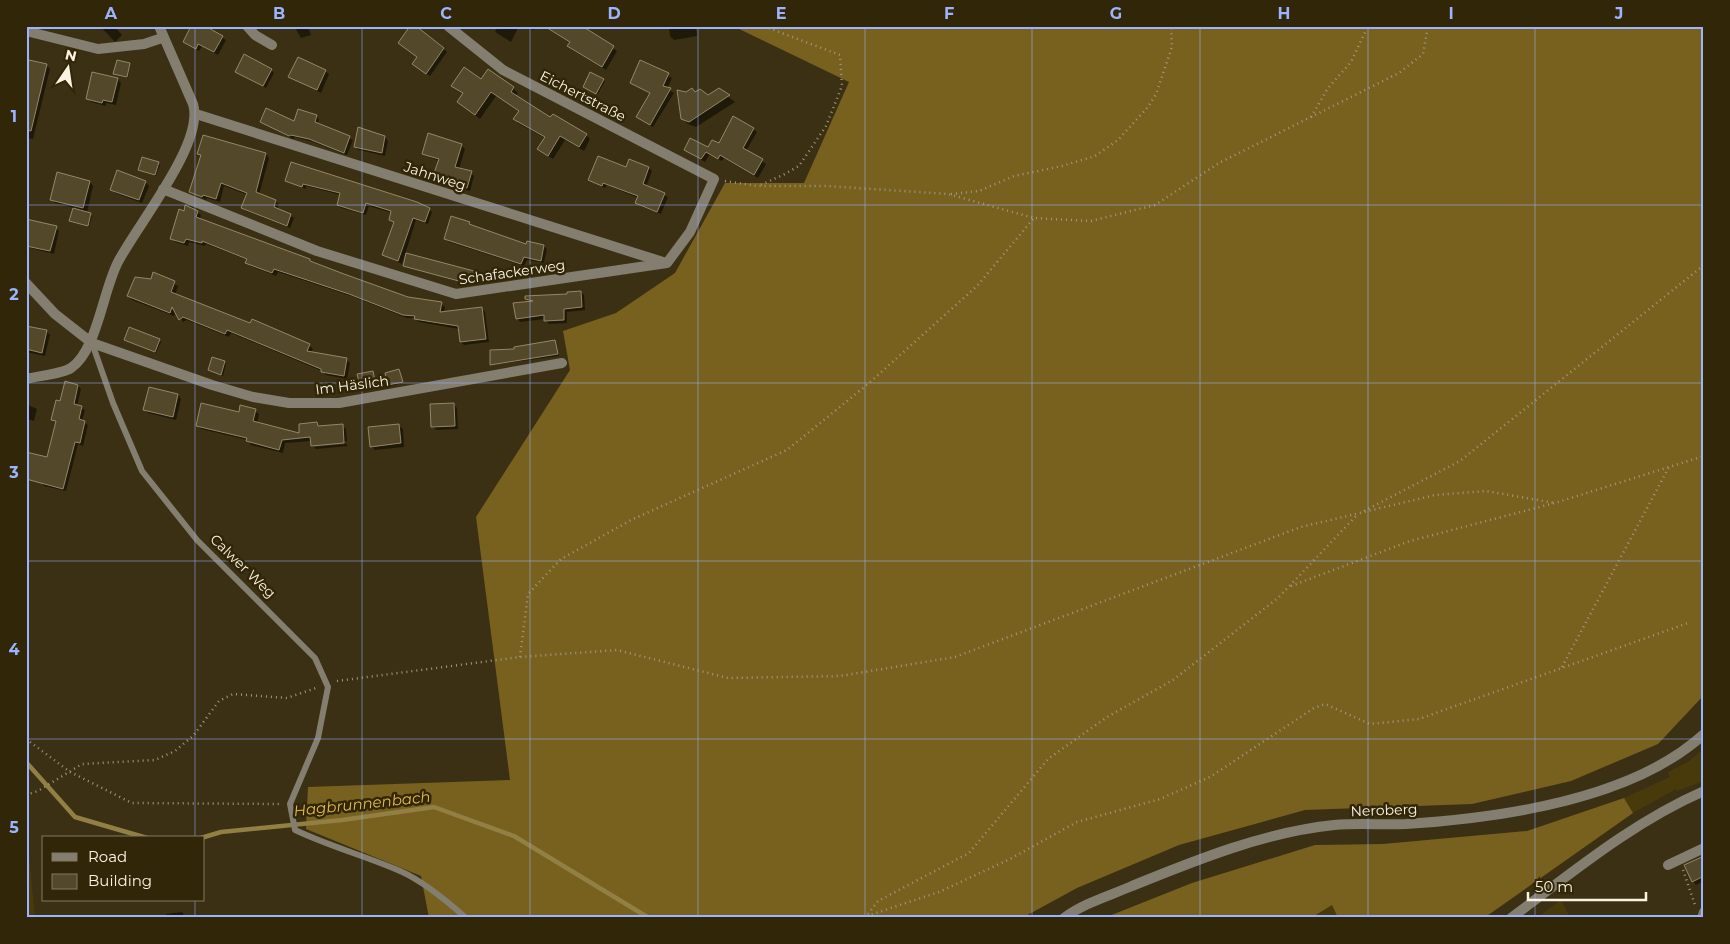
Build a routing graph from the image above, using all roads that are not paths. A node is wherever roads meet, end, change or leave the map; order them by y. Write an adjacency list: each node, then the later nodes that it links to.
1 (159, 26): 5 (street)
2 (247, 26): 6 (street)
3 (448, 26): 9 (street, Eichertstraße)
4 (26, 31): 5 (street)
5 (162, 38): 7 (street)
6 (272, 45)
7 (196, 114): 8 (street); 9 (street, Jahnweg)
8 (163, 189): 9 (street, Schafackerweg); 11 (street)
9 (667, 263)
10 (26, 283): 11 (street, Im Häslich)
11 (92, 343): 12 (street, Im Häslich); 13 (street); 19 (lane, Calwer Weg)
12 (562, 363)
13 (26, 378)
14 (1704, 734): 20 (street, Neroberg)
15 (1704, 791): 21 (street)
16 (1704, 848): 17 (street)
17 (1668, 865)
18 (1700, 910): 22 (street)
19 (466, 918)
20 (1064, 918)
21 (1511, 918)
22 (1702, 918)

